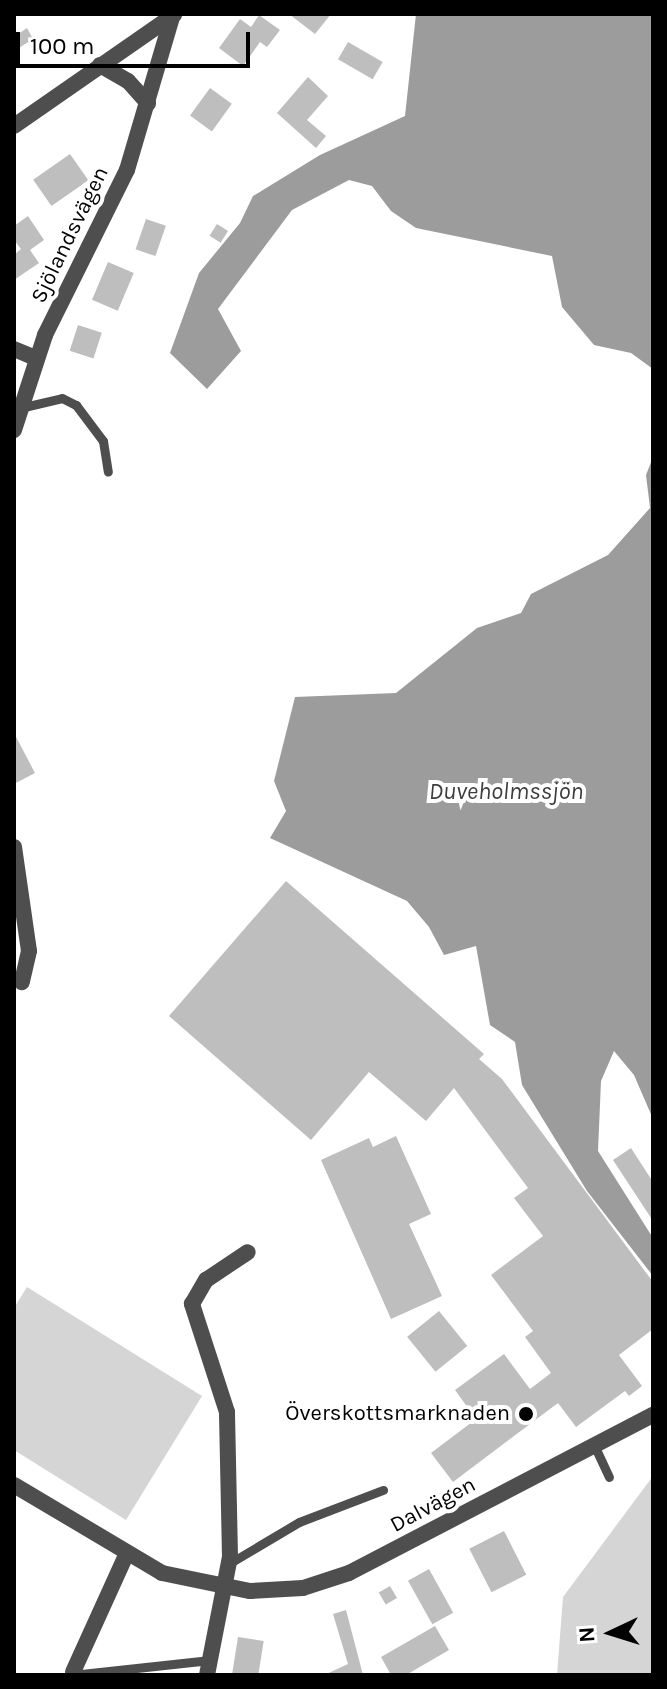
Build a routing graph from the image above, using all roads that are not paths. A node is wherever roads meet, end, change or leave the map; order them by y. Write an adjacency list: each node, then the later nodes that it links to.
1 (174, 16): 2 (street); 3 (street, Sjölandsvägen)
2 (100, 65): 3 (street); 4 (street)
3 (148, 103): 6 (street, Sjölandsvägen)
4 (14, 126)
5 (14, 349): 6 (street)
6 (35, 358): 7 (street, Sjölandsvägen)
7 (24, 407): 8 (street, Sjölandsvägen); 9 (lane)
8 (14, 430)
9 (108, 472)
10 (14, 847): 11 (street)
11 (18, 986)
12 (248, 1252): 19 (street)
13 (653, 1415): 14 (street, Dalvägen)
14 (595, 1447): 15 (lane); 20 (street, Dalvägen)
15 (609, 1477)
16 (14, 1485): 18 (street, Dalvägen)
17 (383, 1490): 19 (lane)
18 (127, 1553): 20 (street, Dalvägen); 22 (street)
19 (228, 1566): 20 (street)
20 (221, 1588): 21 (street)
21 (208, 1668): 22 (lane)
22 (72, 1674)

